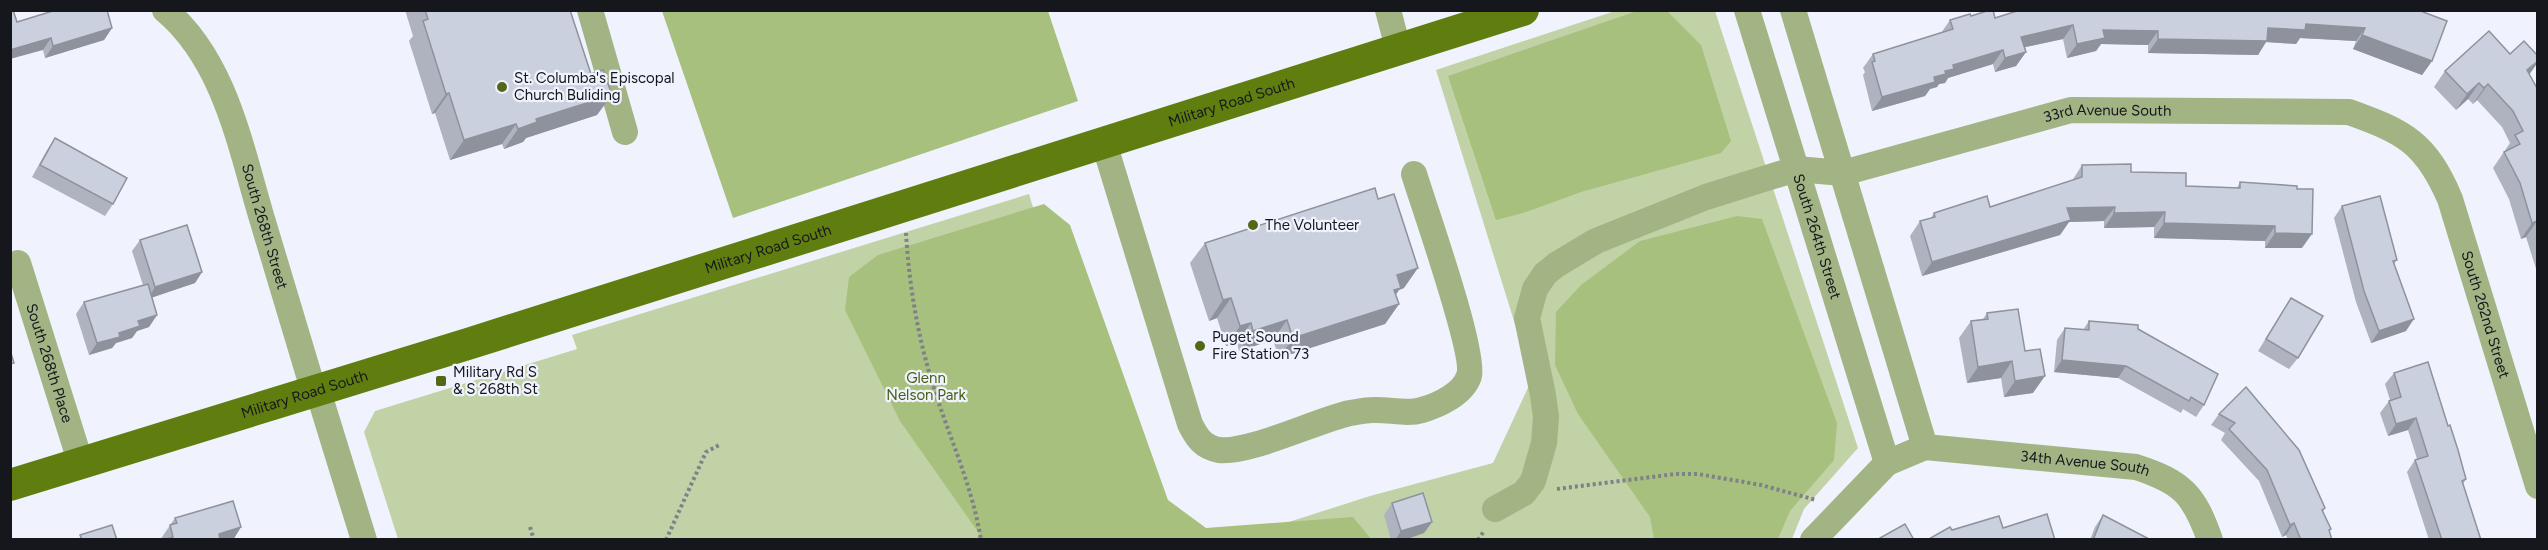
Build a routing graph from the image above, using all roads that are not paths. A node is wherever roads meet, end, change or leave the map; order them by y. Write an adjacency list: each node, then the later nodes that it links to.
1 (165, 10): 15 (street, South 268th Street)
2 (590, 10): 8 (street)
3 (1388, 10): 7 (street)
4 (1523, 10): 7 (main road, Military Road South)
5 (1747, 10): 11 (street, South 264th Street)
6 (1793, 10): 12 (street)
7 (1398, 48): 9 (main road, Military Road South)
8 (625, 132)
9 (1104, 143): 13 (street); 15 (main road, Military Road South)
10 (2420, 147): 12 (street, 33rd Avenue South); 20 (street, South 262nd Street)
11 (1796, 170): 12 (street, 33rd Avenue South); 17 (street, South 264th Street); 21 (street)
12 (1843, 173): 16 (street)
13 (1414, 174)
14 (18, 263): 18 (street, South 268th Place)
15 (316, 392): 18 (main road, Military Road South); 22 (street, South 268th Street)
16 (1925, 447): 17 (street); 24 (street, 34th Avenue South)
17 (1887, 463): 23 (street)
18 (81, 464): 19 (main road, Military Road South)
19 (10, 485)
20 (2538, 486)
21 (1495, 509)
22 (364, 540)
23 (1813, 540)
24 (2210, 540)

